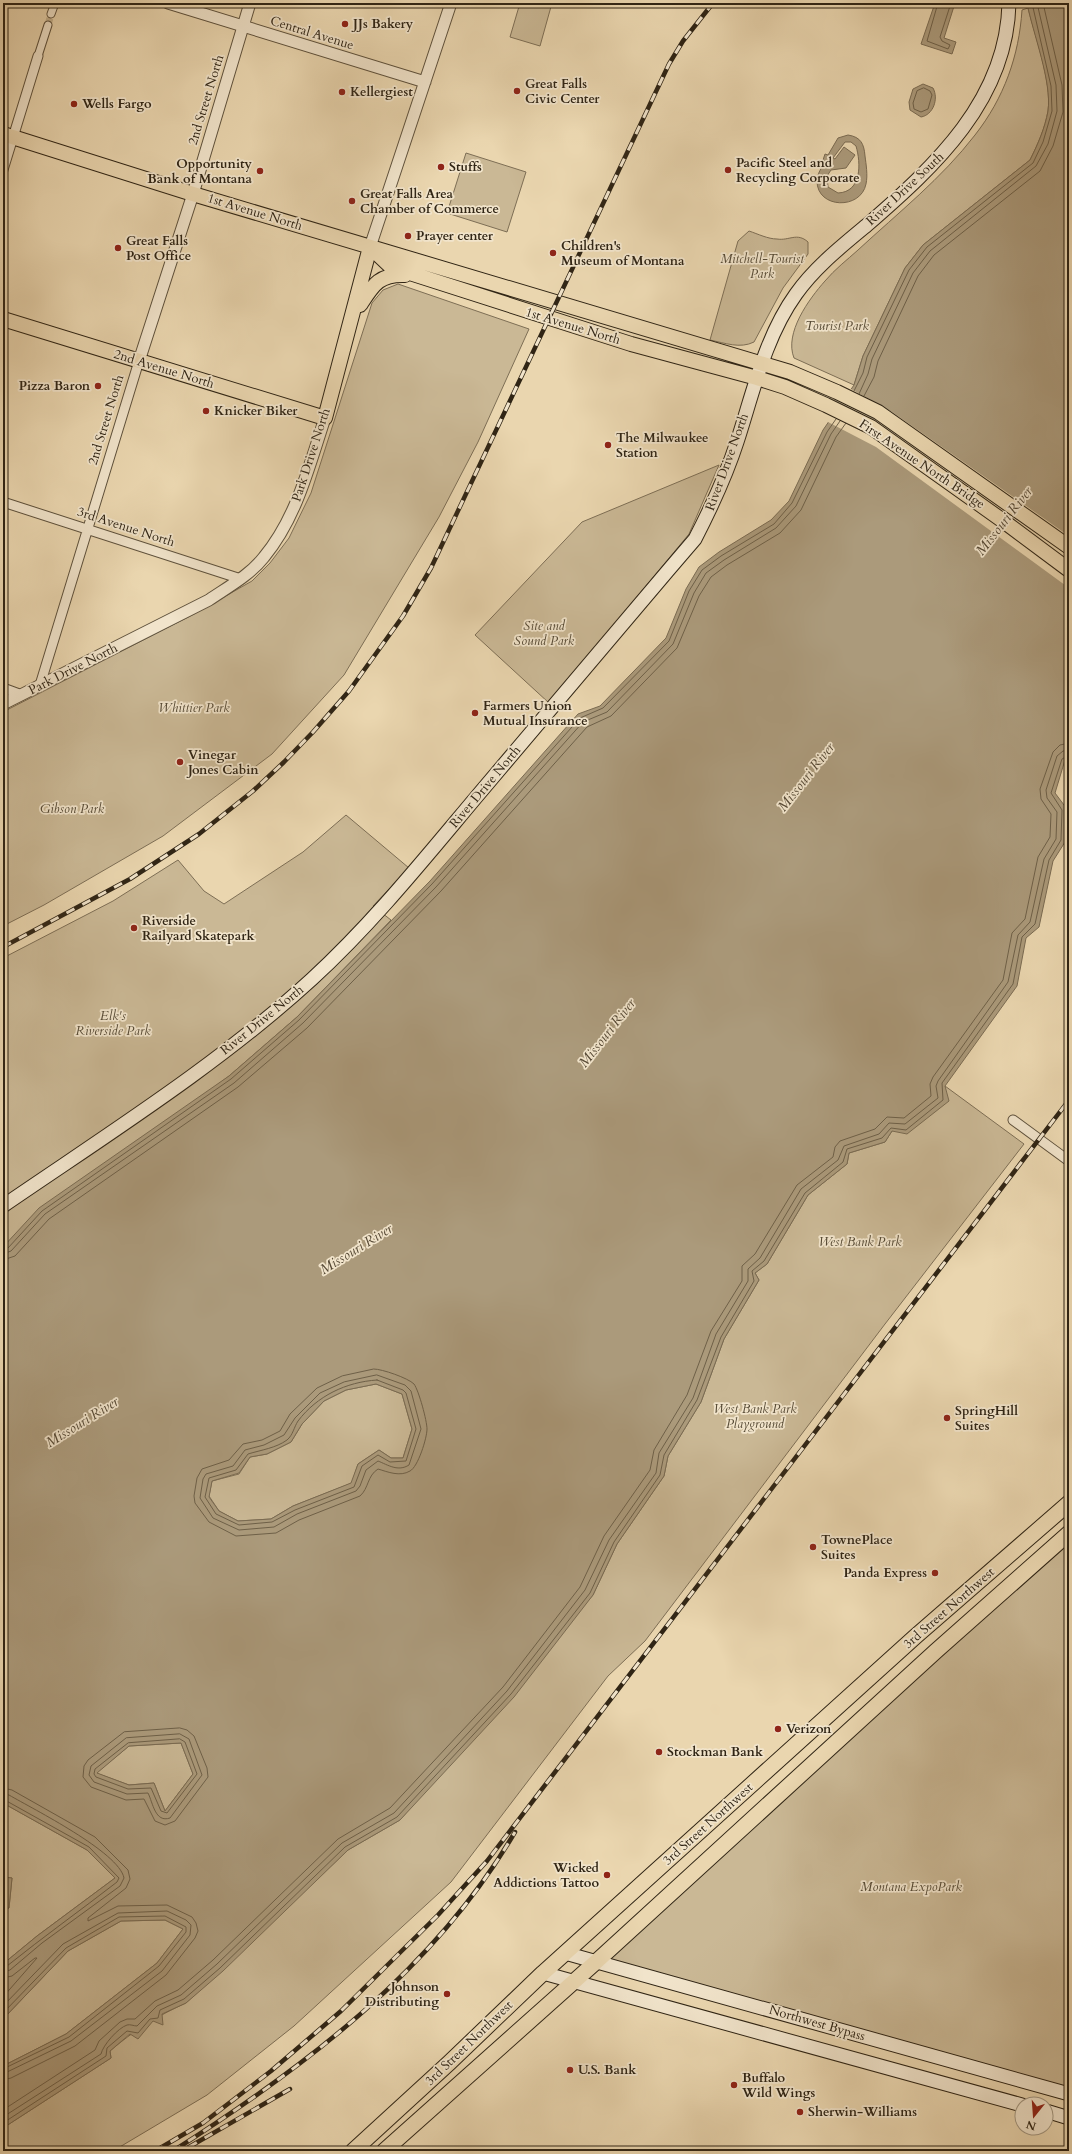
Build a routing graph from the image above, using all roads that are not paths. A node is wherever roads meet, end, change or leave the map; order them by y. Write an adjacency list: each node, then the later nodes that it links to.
1 (55, 3): 6 (street)
2 (168, 3): 8 (street, Central Avenue)
3 (250, 3): 8 (street, 2nd Street North)
4 (451, 3): 10 (street, Park Drive North)
5 (1009, 3): 15 (main road, River Drive South)
6 (51, 14)
7 (48, 25): 9 (street)
8 (243, 27): 10 (street, Central Avenue); 13 (street, 2nd Street North)
9 (38, 56): 11 (street)
10 (425, 82): 14 (street, Park Drive North)
11 (8, 136): 12 (street); 13 (main road, 1st Avenue North)
12 (3, 170)
13 (193, 194): 14 (main road, 1st Avenue North); 19 (street, 2nd Street North)
14 (370, 247): 16 (main road, 1st Avenue North); 17 (main road, Park Drive North); 20 (main road, 1st Avenue North)
15 (831, 255): 20 (main road, River Drive North)
16 (416, 275): 17 (main road); 22 (main road, 1st Avenue North)
17 (352, 316): 24 (main road, Park Drive North)
18 (3, 320): 19 (main road, 2nd Avenue North)
19 (139, 361): 24 (main road, 2nd Avenue North); 26 (street, 2nd Street North)
20 (762, 363): 21 (main road, 1st Avenue North); 22 (main road, River Drive North)
21 (790, 372): 27 (main road, First Avenue North Bridge)
22 (757, 378): 23 (main road, 1st Avenue North); 36 (main road, River Drive North)
23 (785, 387): 28 (main road, First Avenue North Bridge)
24 (325, 418): 29 (street, Park Drive North)
25 (3, 502): 26 (street, 3rd Avenue North)
26 (88, 529): 29 (street, 3rd Avenue North); 30 (street, 2nd Street North)
27 (1069, 547)
28 (1069, 570)
29 (241, 579): 30 (street, Park Drive North)
30 (40, 685): 32 (street, Park Drive North)
31 (3, 688): 32 (street)
32 (22, 695): 33 (street, Park Drive North)
33 (3, 704)
34 (1013, 1120): 35 (street)
35 (1069, 1161)
36 (3, 1206)
37 (1069, 1503): 39 (highway, 3rd Street Northwest)
38 (1069, 1532): 40 (highway, 3rd Street Northwest)
39 (565, 1953): 40 (main road, Northwest Bypass); 41 (highway, 3rd Street Northwest)
40 (597, 1961): 42 (highway, 3rd Street Northwest); 43 (main road, Northwest Bypass)
41 (543, 1973): 42 (main road, Northwest Bypass); 47 (highway, 3rd Street Northwest)
42 (573, 1982): 44 (main road, Northwest Bypass); 48 (highway, 3rd Street Northwest)
43 (1069, 2094)
44 (1014, 2103)
45 (1054, 2113): 46 (main road)
46 (1069, 2118)
47 (353, 2151)
48 (384, 2151)

